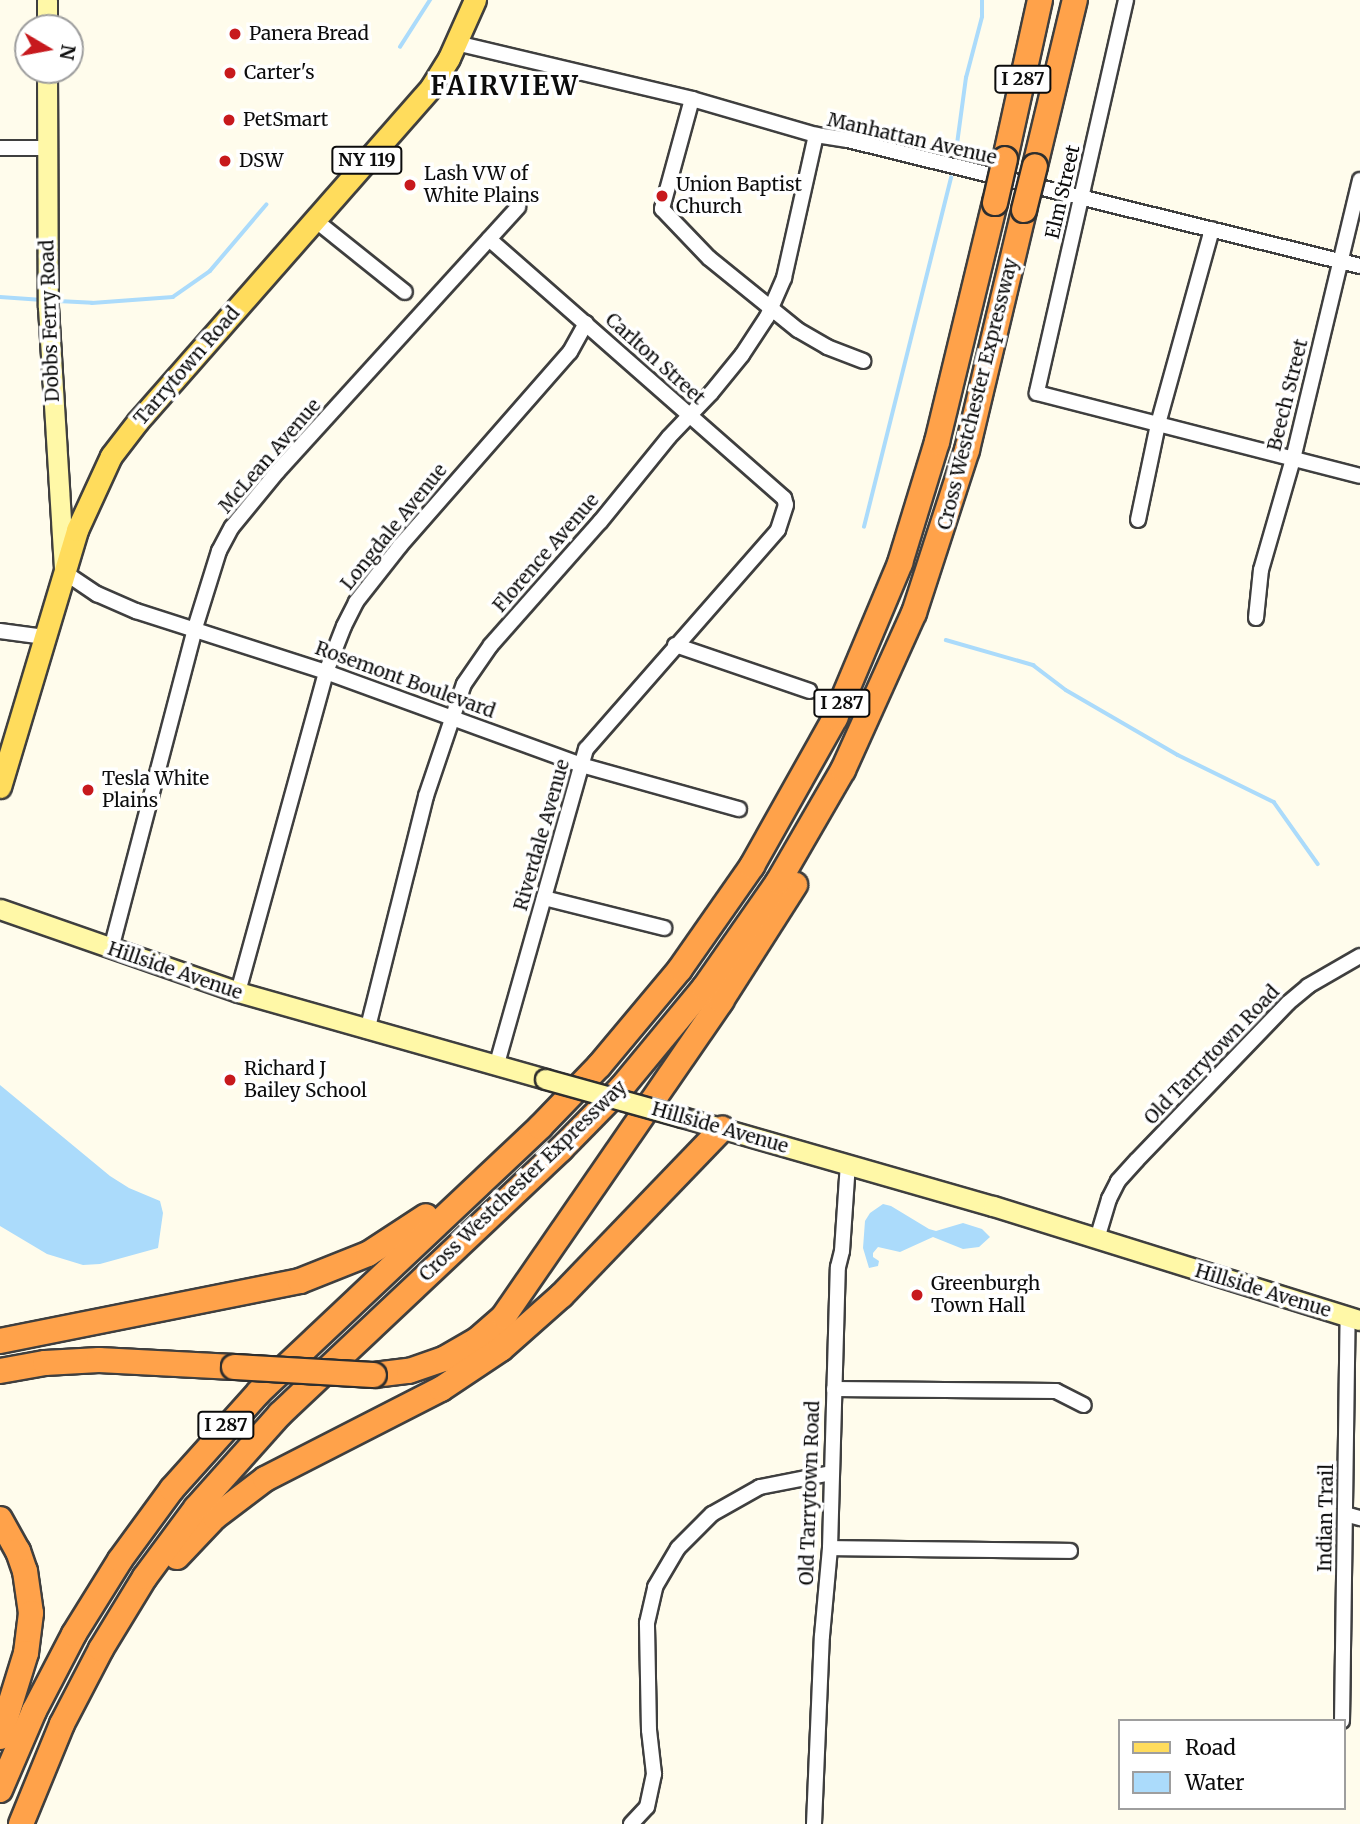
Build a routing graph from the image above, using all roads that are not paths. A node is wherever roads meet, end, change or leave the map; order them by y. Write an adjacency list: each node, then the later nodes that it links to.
1 (475, 0): 5 (main road, Tarrytown Road / NY 119)
2 (1040, 0): 50 (highway, Cross Westchester Expressway / I 287, bridge)
3 (1075, 0): 30 (highway, Cross Westchester Expressway / I 287, bridge)
4 (1126, 0): 12 (street, Elm Street)
5 (456, 43): 7 (street, Manhattan Avenue); 14 (main road, Tarrytown Road / NY 119)
6 (47, 84): 10 (main road, Dobbs Ferry Road)
7 (692, 99): 8 (street, Manhattan Avenue); 20 (street)
8 (816, 135): 12 (street, Manhattan Avenue); 20 (street, Florence Avenue)
9 (0, 148): 10 (street)
10 (47, 148): 29 (main road, Dobbs Ferry Road)
11 (1360, 180): 17 (street, Beech Street)
12 (1081, 198): 15 (street, Manhattan Avenue); 24 (street, Elm Street)
13 (518, 207): 16 (street, McLean Avenue)
14 (315, 220): 19 (street); 29 (main road, Tarrytown Road / NY 119)
15 (1212, 229): 17 (street, Manhattan Avenue); 24 (street)
16 (489, 239): 21 (street, Carlton Street); 32 (street, McLean Avenue)
17 (1340, 262): 18 (street, Manhattan Avenue); 25 (street, Beech Street)
18 (1360, 266)
19 (405, 292)
20 (771, 306): 22 (street); 23 (street, Florence Avenue)
21 (586, 323): 23 (street, Carlton Street); 36 (street, Longdale Avenue)
22 (863, 361)
23 (689, 416): 27 (street, Carlton Street); 38 (street, Florence Avenue)
24 (1158, 424): 25 (street); 28 (street)
25 (1293, 459): 26 (street); 31 (street, Beech Street)
26 (1360, 476)
27 (785, 513): 35 (street, Riverdale Avenue)
28 (1138, 520)
29 (64, 572): 32 (street, Rosemont Boulevard); 34 (main road, Tarrytown Road / NY 119)
30 (929, 574): 56 (highway, bridge); 65 (highway, Cross Westchester Expressway / I 287)
31 (1256, 618)
32 (195, 628): 36 (street, Rosemont Boulevard); 45 (street, McLean Avenue)
33 (0, 631): 34 (street)
34 (45, 636): 40 (main road, Tarrytown Road / NY 119)
35 (676, 645): 37 (street); 39 (street, Riverdale Avenue)
36 (326, 672): 38 (street, Rosemont Boulevard); 47 (street, Longdale Avenue)
37 (809, 691)
38 (451, 715): 39 (street, Rosemont Boulevard); 48 (street, Florence Avenue)
39 (581, 765): 41 (street, Rosemont Boulevard); 42 (street, Riverdale Avenue)
40 (0, 788)
41 (739, 809)
42 (544, 898): 44 (street); 49 (street, Riverdale Avenue)
43 (0, 909): 45 (main road, Hillside Avenue)
44 (664, 928)
45 (111, 949): 47 (main road, Hillside Avenue)
46 (1360, 956): 53 (street, Old Tarrytown Road)
47 (238, 992): 48 (main road, Hillside Avenue)
48 (367, 1031): 49 (main road, Hillside Avenue)
49 (496, 1066): 51 (main road, Hillside Avenue, bridge)
50 (540, 1127): 55 (highway); 68 (highway, Cross Westchester Expressway / I 287)
51 (722, 1129): 52 (main road, Hillside Avenue); 65 (highway)
52 (848, 1164): 53 (main road, Hillside Avenue); 57 (street, Old Tarrytown Road)
53 (1097, 1239): 54 (main road, Hillside Avenue)
54 (1354, 1318): 60 (street, Indian Trail)
55 (0, 1341)
56 (0, 1371)
57 (834, 1390): 58 (street); 59 (street, Old Tarrytown Road)
58 (1084, 1405)
59 (831, 1473): 63 (street, Old Tarrytown Road); 70 (street)
60 (1345, 1514): 61 (street); 66 (street, Indian Trail)
61 (1360, 1518)
62 (0, 1519): 67 (highway)
63 (830, 1548): 64 (street); 71 (street, Old Tarrytown Road)
64 (1070, 1551)
65 (80, 1686): 69 (highway, Cross Westchester Expressway / I 287)
66 (1342, 1719)
67 (0, 1737)
68 (0, 1790)
69 (21, 1824)
70 (631, 1824)
71 (814, 1824)

